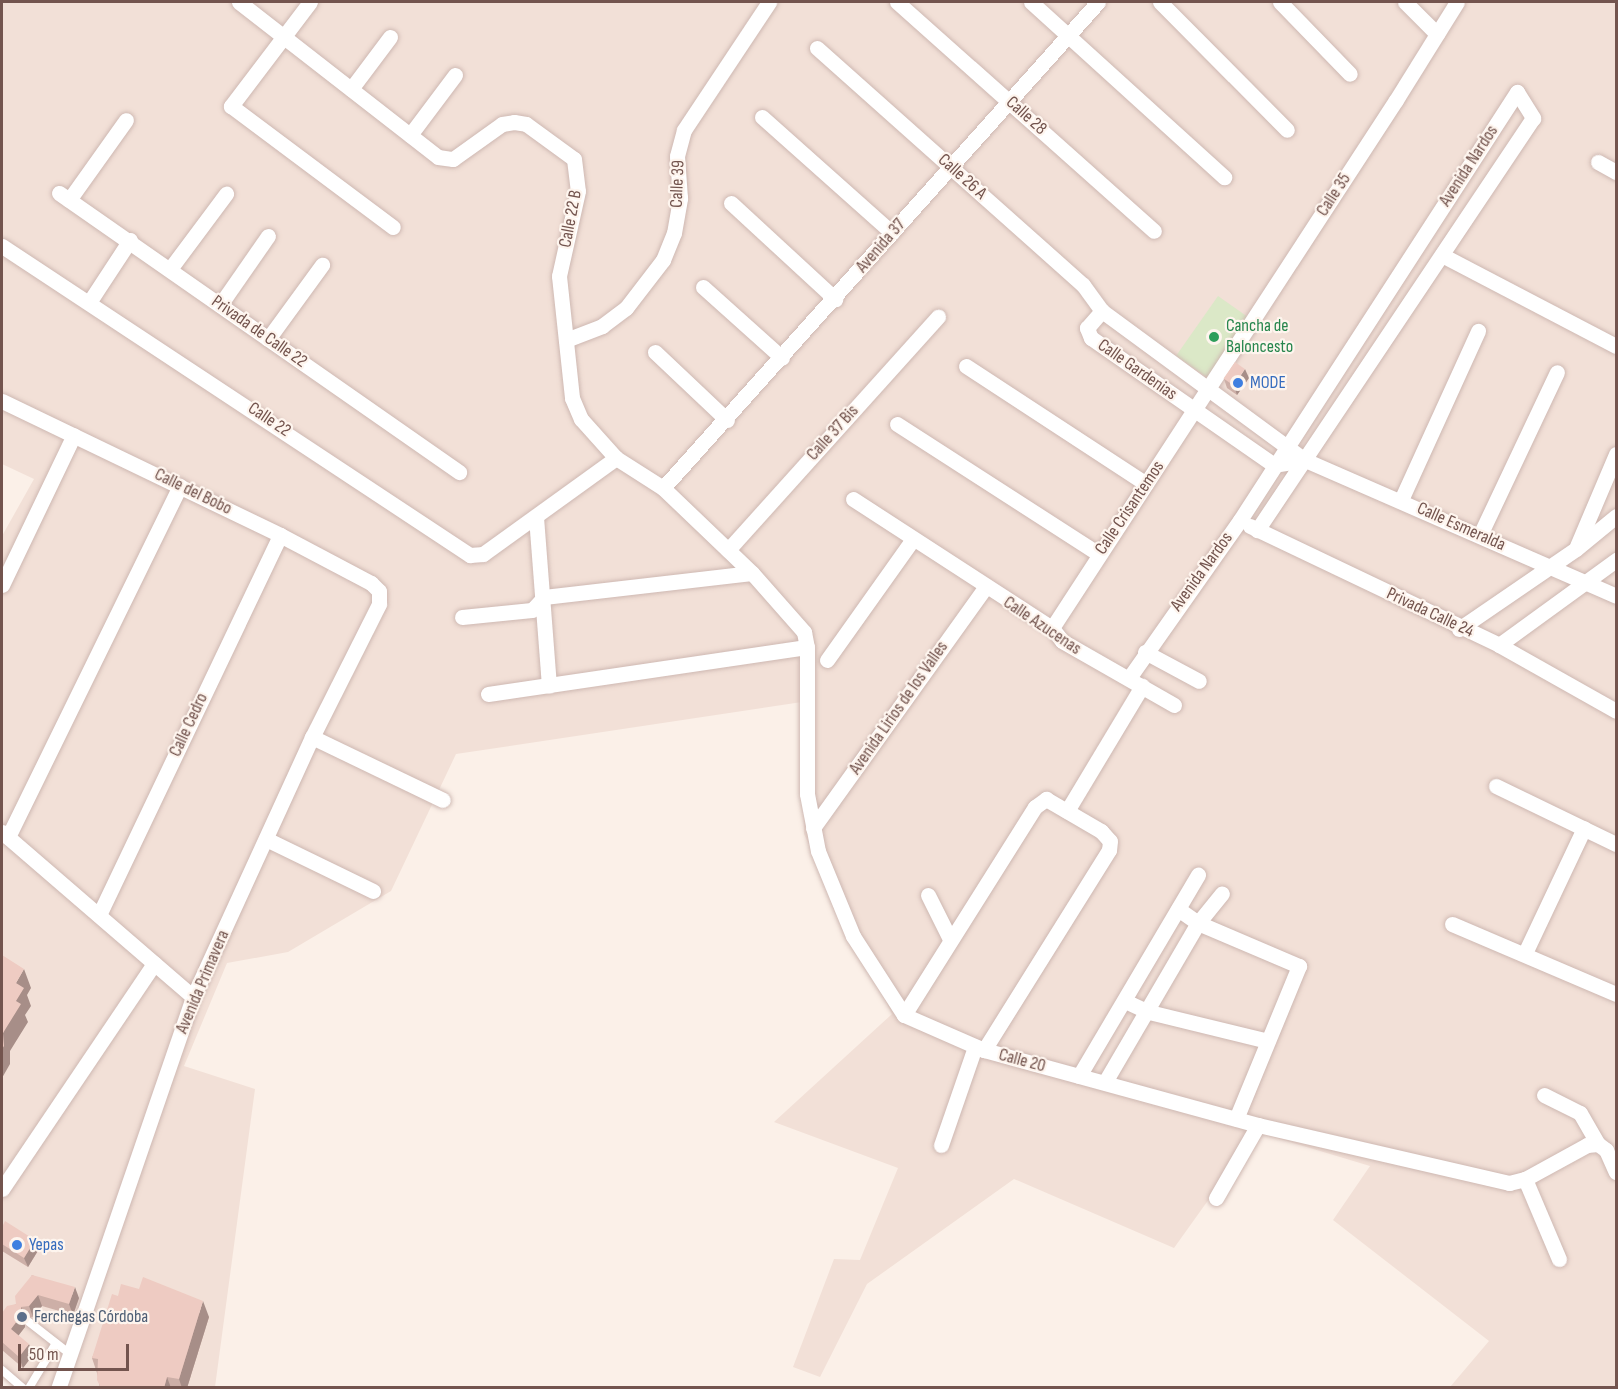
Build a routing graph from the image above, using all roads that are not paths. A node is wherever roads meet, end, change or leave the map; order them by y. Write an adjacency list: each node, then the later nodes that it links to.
1 (240, 2): 11 (street, Calle 22 B)
2 (310, 2): 11 (street)
3 (769, 2): 47 (street, Calle 39)
4 (897, 2): 19 (street, Calle 28)
5 (1031, 2): 13 (street)
6 (1098, 2): 13 (street, Avenida 37)
7 (1160, 2): 22 (street)
8 (1280, 2): 16 (street)
9 (1406, 2): 12 (street)
10 (1456, 2): 12 (street, Calle 35)
11 (286, 34): 18 (street, Calle 22 B); 30 (street)
12 (1437, 34): 53 (street, Calle 35)
13 (1069, 36): 19 (street, Avenida 37); 27 (street)
14 (390, 37): 18 (street)
15 (817, 48): 25 (street, Calle 26 A)
16 (1350, 74)
17 (455, 75): 23 (street)
18 (351, 89): 23 (street, Calle 22 B)
19 (1011, 102): 25 (street, Avenida 37); 31 (street, Calle 28)
20 (762, 117): 32 (street)
21 (126, 120): 34 (street, Privada de Calle 22)
22 (1287, 130)
23 (410, 135): 47 (street, Calle 22 B)
24 (1598, 162): 26 (street)
25 (952, 168): 32 (street, Avenida 37); 43 (street, Calle 26 A)
26 (1617, 172)
27 (1224, 177)
28 (226, 194): 38 (street)
29 (731, 203): 40 (street)
30 (393, 227)
31 (1154, 231)
32 (892, 233): 40 (street, Avenida 37)
33 (268, 236): 42 (street)
34 (129, 240): 38 (street, Privada de Calle 22); 41 (street)
35 (2, 246): 41 (street, Calle 22)
36 (1442, 255): 48 (street); 59 (street, Avenida Nardos); 62 (street, Avenida Nardos)
37 (322, 265): 46 (street)
38 (170, 269): 42 (street, Privada de Calle 22)
39 (703, 287): 50 (street)
40 (835, 299): 50 (street, Avenida 37)
41 (90, 302): 71 (street, Calle 22)
42 (220, 305): 46 (street, Privada de Calle 22)
43 (1102, 311): 53 (street, Calle Gardenias); 55 (street, Calle Gardenias)
44 (938, 317): 78 (street, Calle 37 Bis)
45 (1478, 331): 69 (street)
46 (268, 339): 64 (street, Privada de Calle 22)
47 (566, 340): 61 (street, Calle 22 B)
48 (1617, 346)
49 (655, 352): 56 (street)
50 (782, 357): 56 (street, Avenida 37)
51 (966, 366): 65 (street)
52 (1557, 372): 75 (street)
53 (1209, 387): 55 (street, Calle Crisantemos); 59 (street, Calle Gardenias)
54 (2, 401): 58 (street, Calle del Bobo)
55 (1194, 411): 63 (street, Calle Gardenias); 65 (street, Calle Crisantemos)
56 (727, 420): 67 (street, Avenida 37)
57 (897, 424): 79 (street)
58 (74, 435): 66 (street, Calle del Bobo); 84 (street)
59 (1287, 445): 62 (street, Calle Gardenias); 63 (street, Avenida Nardos)
60 (1617, 454): 77 (street)
61 (616, 458): 67 (street, Calle 22 B); 71 (street, Calle 22)
62 (1305, 460): 63 (street); 69 (street, Calle Esmeralda); 73 (street, Avenida Nardos)
63 (1275, 465): 72 (street, Avenida Nardos)
64 (459, 472)
65 (1146, 484): 79 (street, Calle Crisantemos)
66 (180, 486): 74 (street, Calle del Bobo); 108 (street)
67 (663, 489): 78 (street, Calle 22 B)
68 (853, 499): 76 (street, Calle Azucenas)
69 (1401, 500): 75 (street, Calle Esmeralda)
70 (1617, 516): 77 (street)
71 (536, 517): 88 (street)
72 (1240, 520): 73 (street, Privada Calle 24); 94 (street, Avenida Nardos)
73 (1257, 530): 91 (street, Privada Calle 24)
74 (280, 535): 86 (street, Calle del Bobo); 116 (street, Calle Cedro)
75 (1480, 535): 81 (street, Calle Esmeralda)
76 (913, 539): 85 (street, Calle Azucenas); 95 (street)
77 (1576, 549): 81 (street)
78 (728, 550): 82 (street, Calle 22 B)
79 (1099, 554): 90 (street, Calle Crisantemos)
80 (1617, 560): 83 (street)
81 (1552, 566): 83 (street, Calle Esmeralda); 91 (street)
82 (752, 573): 88 (street); 93 (street, Calle 22 B)
83 (1588, 582): 87 (street, Calle Esmeralda); 92 (street)
84 (2, 585)
85 (985, 588): 90 (street, Calle Azucenas); 106 (street, Avenida Lirios de los Valles)
86 (379, 591): 102 (street, Avenida Primavera)
87 (1617, 596)
88 (544, 597): 89 (street); 98 (street)
89 (462, 617)
90 (1052, 628): 97 (street, Calle Azucenas)
91 (1459, 628): 92 (street, Privada Calle 24)
92 (1499, 645): 101 (street, Privada Calle 24)
93 (807, 647): 98 (street); 106 (street)
94 (1145, 652): 96 (street); 97 (street, Avenida Nardos)
95 (826, 660)
96 (1199, 681)
97 (1136, 682): 100 (street, Calle Azucenas); 105 (street, Avenida Nardos)
98 (549, 685): 99 (street)
99 (488, 694)
100 (1174, 705)
101 (1617, 711)
102 (312, 737): 104 (street); 109 (street, Avenida Primavera)
103 (1496, 786): 107 (street)
104 (443, 800)
105 (1066, 811): 119 (street); 128 (street)
106 (813, 828): 126 (street)
107 (1584, 828): 110 (street); 120 (street)
108 (5, 834): 116 (street)
109 (266, 839): 112 (street); 123 (street, Avenida Primavera)
110 (1617, 844)
111 (1198, 875): 115 (street)
112 (373, 891)
113 (1222, 893): 117 (street)
114 (928, 895): 119 (street)
115 (1178, 909): 117 (street); 124 (street)
116 (99, 915): 121 (street)
117 (1198, 923): 125 (street); 127 (street)
118 (1452, 924): 120 (street)
119 (949, 937): 126 (street)
120 (1525, 953): 122 (street)
121 (154, 964): 123 (street); 138 (street)
122 (1617, 993)
123 (193, 997): 143 (street, Avenida Primavera)
124 (1125, 1001): 125 (street); 129 (street)
125 (1149, 1012): 127 (street); 130 (street)
126 (904, 1015): 128 (street, Calle 20)
127 (1268, 1041): 132 (street)
128 (979, 1049): 129 (street, Calle 20); 135 (street)
129 (1079, 1076): 130 (street, Calle 20)
130 (1105, 1083): 132 (street, Calle 20)
131 (1544, 1095): 134 (street)
132 (1236, 1119): 133 (street, Calle 20)
133 (1258, 1125): 137 (street, Calle 20); 139 (street)
134 (1598, 1144): 136 (street); 137 (street, Calle 20)
135 (941, 1145)
136 (1617, 1172)
137 (1525, 1179): 140 (street)
138 (2, 1189)
139 (1216, 1198)
140 (1559, 1258)
141 (29, 1322): 142 (lane)
142 (56, 1343): 143 (lane); 146 (lane)
143 (70, 1354): 147 (street, Avenida Primavera)
144 (2, 1370): 145 (lane)
145 (23, 1388)
146 (28, 1388)
147 (58, 1388)

